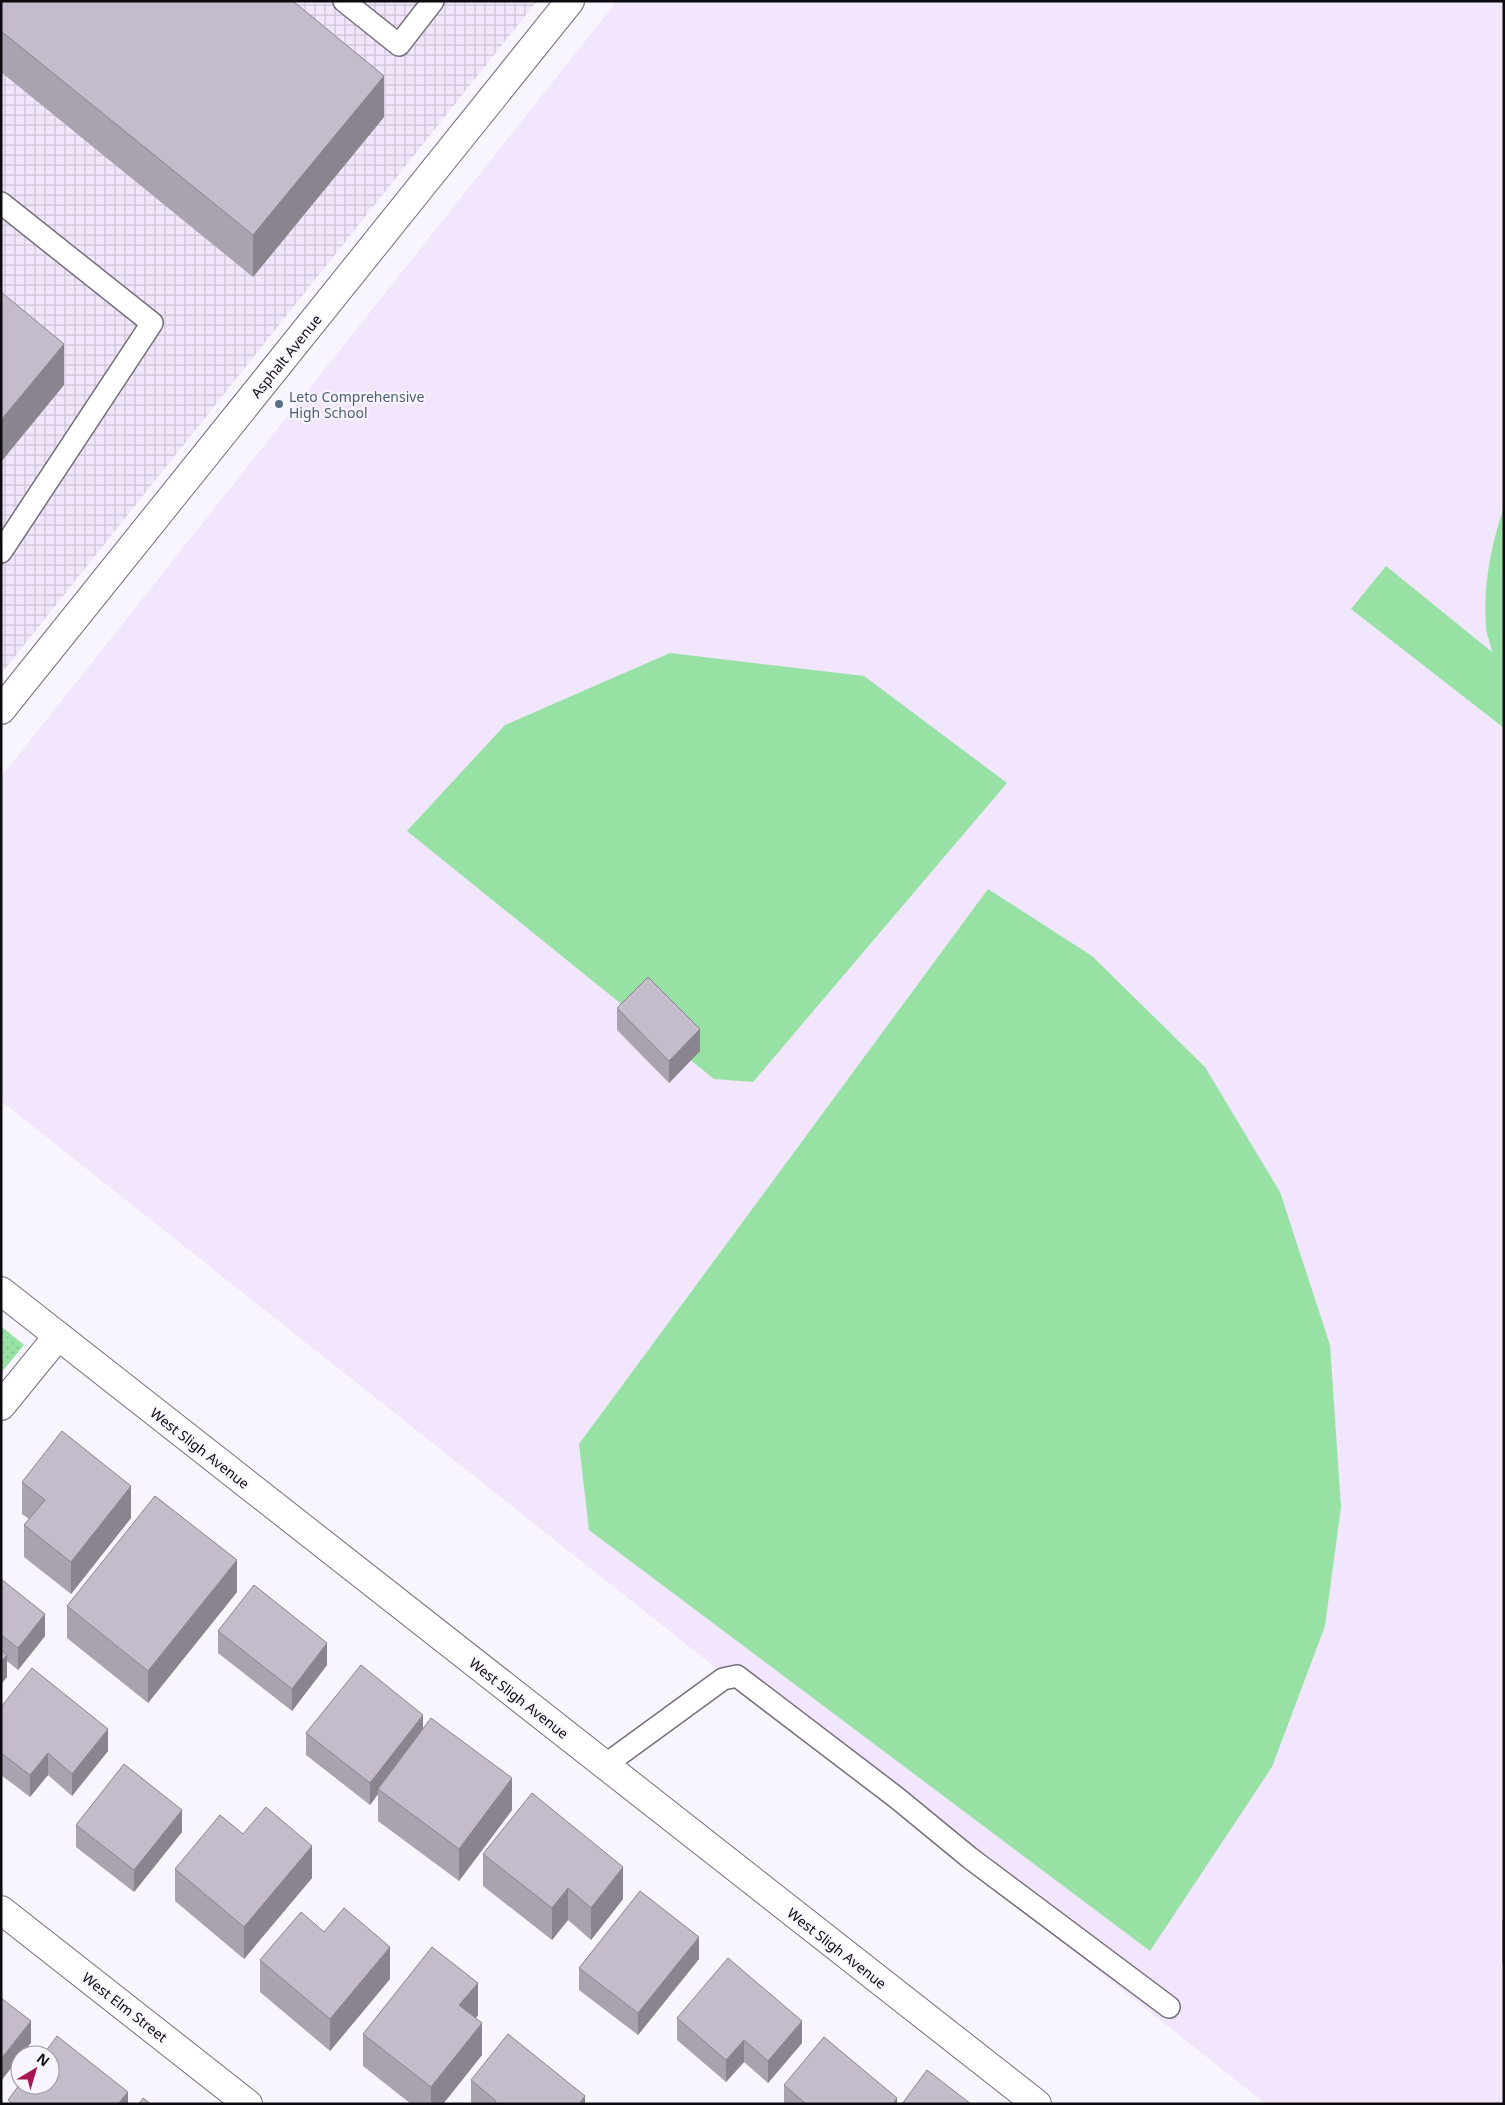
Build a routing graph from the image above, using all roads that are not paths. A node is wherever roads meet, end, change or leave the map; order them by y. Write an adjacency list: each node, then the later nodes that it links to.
1 (344, 1): 2 (lane)
2 (433, 1)
3 (570, 1): 6 (main road, Asphalt Avenue)
4 (1, 204): 5 (lane)
5 (1, 552)
6 (1, 710)
7 (1, 1291): 8 (main road, West Sligh Avenue)
8 (58, 1336): 9 (main road); 10 (main road, West Sligh Avenue)
9 (1, 1406)
10 (605, 1765): 12 (lane); 14 (main road, West Sligh Avenue)
11 (1, 1910): 13 (main road, West Elm Street)
12 (1169, 2006)
13 (248, 2104)
14 (1037, 2104)

